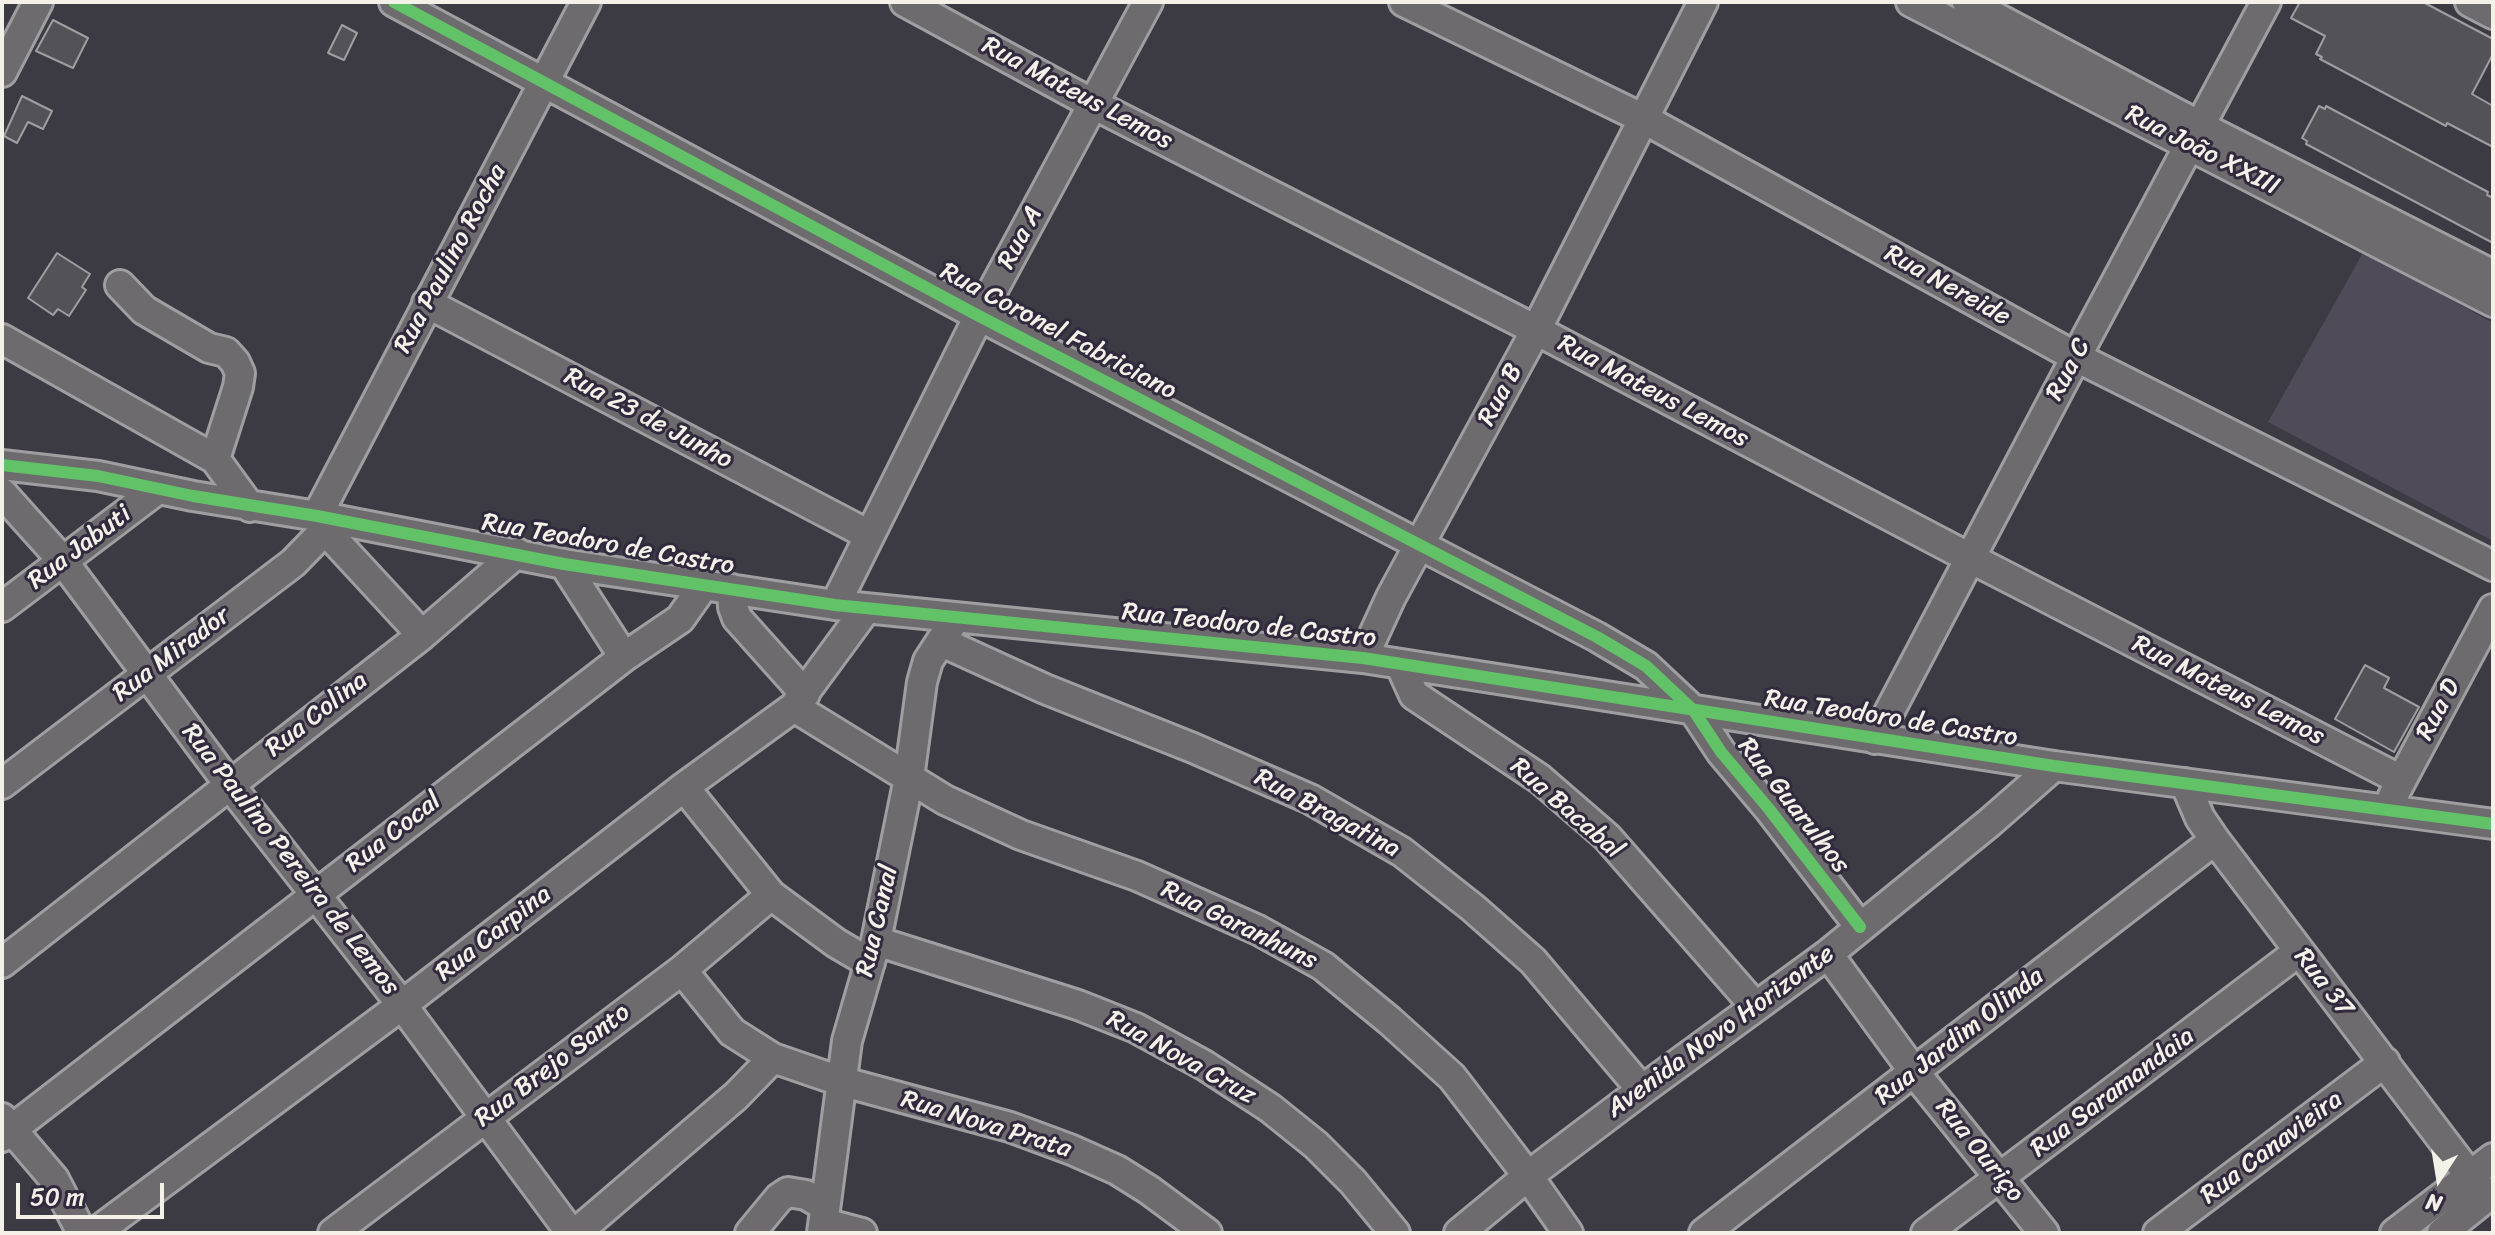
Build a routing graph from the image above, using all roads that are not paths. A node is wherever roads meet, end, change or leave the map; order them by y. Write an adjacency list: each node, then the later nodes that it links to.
1 (38, 2): 13 (street)
2 (394, 2): 14 (street, Rua Coronel Fabriciano)
3 (586, 2): 14 (street, Rua Paulino Rocha)
4 (905, 2): 15 (street, Rua Mateus Lemos)
5 (1148, 2): 15 (street, Rua A)
6 (1404, 2): 16 (street, Rua Nereide)
7 (1703, 2): 16 (street, Rua B)
8 (1911, 2): 17 (street, Rua João XXIII)
9 (1967, 2): 17 (street, Rua João XXIII)
10 (2266, 2): 17 (street, Rua C)
11 (2470, 2): 12 (street)
12 (2493, 14)
13 (4, 62)
14 (545, 83): 21 (street, Rua Paulino Rocha); 22 (street, Rua Coronel Fabriciano)
15 (1093, 104): 22 (street, Rua A); 23 (street, Rua Mateus Lemos)
16 (1644, 119): 23 (street, Rua B); 25 (street, Rua Nereide)
17 (2196, 135): 18 (street, Rua João XXIII); 20 (street, Rua João XXIII); 25 (street, Rua C)
18 (2493, 275)
19 (120, 285): 26 (street)
20 (2493, 302)
21 (427, 303): 31 (street, Rua Paulino Rocha); 32 (street, Rua 23 de Junho)
22 (979, 316): 32 (street, Rua A); 33 (street, Rua Coronel Fabriciano)
23 (1536, 330): 33 (street, Rua B); 35 (street, Rua Mateus Lemos)
24 (2, 339): 26 (street)
25 (2076, 357): 35 (street, Rua C); 38 (street, Rua Nereide)
26 (215, 459): 30 (street)
27 (2, 465): 28 (street, Rua Teodoro de Castro)
28 (158, 489): 30 (street, Rua Teodoro de Castro); 36 (street, Rua Jabuti)
29 (2, 493): 36 (street, Rua Paulino Pereira de Lemos)
30 (250, 507): 31 (street, Rua Teodoro de Castro)
31 (326, 522): 34 (street, Rua Teodoro de Castro); 46 (street); 51 (street, Rua Mirador)
32 (869, 535): 41 (street, Rua A)
33 (1420, 547): 49 (street, Rua B); 53 (street, Rua Coronel Fabriciano)
34 (517, 553): 37 (street, Rua Teodoro de Castro); 46 (street, Rua Colina)
35 (1970, 558): 54 (street, Rua C); 57 (street, Rua Mateus Lemos)
36 (62, 560): 42 (street, Rua Jabuti); 51 (street, Rua Paulino Pereira de Lemos)
37 (564, 564): 39 (street, Rua Teodoro de Castro); 48 (street)
38 (2493, 566)
39 (704, 585): 40 (street, Rua Teodoro de Castro); 48 (street, Rua Cocal)
40 (732, 589): 41 (street, Rua Teodoro de Castro); 52 (street, Rua Garanhuns)
41 (835, 605): 43 (street, Rua Teodoro de Castro)
42 (2, 607)
43 (866, 609): 45 (street, Rua Teodoro de Castro); 52 (street, Rua Carpina)
44 (2493, 609): 57 (street, Rua D)
45 (956, 617): 47 (street, Rua Canal); 49 (street, Rua Teodoro de Castro)
46 (422, 635): 60 (street, Rua Colina)
47 (942, 642): 56 (street, Rua Canal); 79 (street, Rua Bragatina)
48 (624, 657): 65 (street, Rua Cocal)
49 (1363, 658): 50 (street, Rua Teodoro de Castro)
50 (1400, 664): 53 (street, Rua Teodoro de Castro); 74 (street, Rua Bacabal)
51 (147, 675): 59 (street, Rua Mirador); 60 (street, Rua Paulino Pereira de Lemos)
52 (800, 700): 56 (street, Rua Garanhuns); 61 (street, Rua Carpina)
53 (1694, 711): 54 (street, Rua Teodoro de Castro); 67 (street, Rua Guarulhos)
54 (1875, 739): 55 (street, Rua Teodoro de Castro)
55 (2054, 766): 58 (street, Rua Teodoro de Castro); 67 (street, Avenida Novo Horizonte)
56 (909, 778): 68 (street, Rua Canal); 83 (street, Rua Garanhuns)
57 (2401, 780): 62 (street, Rua D)
58 (2185, 783): 62 (street, Rua Teodoro de Castro); 64 (street, Rua 37)
59 (2, 784)
60 (229, 784): 65 (street, Rua Paulino Pereira de Lemos); 71 (street, Rua Colina)
61 (684, 787): 66 (street, Rua Nova Cruz); 73 (street, Rua Carpina)
62 (2385, 810): 63 (street, Rua Teodoro de Castro)
63 (2493, 824)
64 (2215, 840): 69 (street, Rua 37); 77 (street, Rua Jardim Olinda)
65 (314, 894): 73 (street, Rua Paulino Pereira de Lemos); 81 (street, Rua Cocal)
66 (771, 895): 68 (street, Rua Nova Cruz); 72 (street, Rua Brejo Santo)
67 (1860, 927): 70 (street, Avenida Novo Horizonte)
68 (873, 952): 78 (street, Rua Canal); 96 (street, Rua Nova Cruz)
69 (2298, 952): 76 (street, Rua 37); 85 (street, Rua Saramandaia)
70 (1828, 954): 74 (street, Avenida Novo Horizonte); 77 (street, Rua Ouriço)
71 (2, 963)
72 (682, 970): 75 (street, Rua Nova Prata); 80 (street, Rua Brejo Santo)
73 (402, 1005): 80 (street, Rua Paulino Pereira de Lemos); 90 (street, Rua Carpina)
74 (1755, 1006): 79 (street, Avenida Novo Horizonte)
75 (773, 1058): 78 (street, Rua Nova Prata); 92 (street)
76 (2385, 1062): 84 (street, Rua 37); 102 (street, Rua Canavieira)
77 (1915, 1073): 85 (street, Rua Ouriço); 99 (street, Rua Jardim Olinda)
78 (840, 1081): 87 (street, Rua Canal); 95 (street, Rua Nova Prata)
79 (1642, 1090): 83 (street, Avenida Novo Horizonte)
80 (484, 1117): 91 (street, Rua Brejo Santo); 92 (street, Rua Paulino Pereira de Lemos)
81 (5, 1128): 89 (street)
82 (2493, 1158): 84 (street)
83 (1528, 1176): 97 (street, Avenida Novo Horizonte); 98 (street, Rua Garanhuns)
84 (2470, 1176): 88 (street)
85 (2001, 1178): 100 (street, Rua Saramandaia); 101 (street, Rua Ouriço)
86 (2493, 1192): 103 (street)
87 (823, 1221): 93 (street); 94 (street)
88 (2402, 1231)
89 (82, 1233)
90 (95, 1233)
91 (333, 1233)
92 (574, 1233)
93 (750, 1233)
94 (862, 1233)
95 (1207, 1233)
96 (1395, 1233)
97 (1459, 1233)
98 (1568, 1233)
99 (1704, 1233)
100 (1926, 1233)
101 (2044, 1233)
102 (2158, 1233)
103 (2442, 1233)

